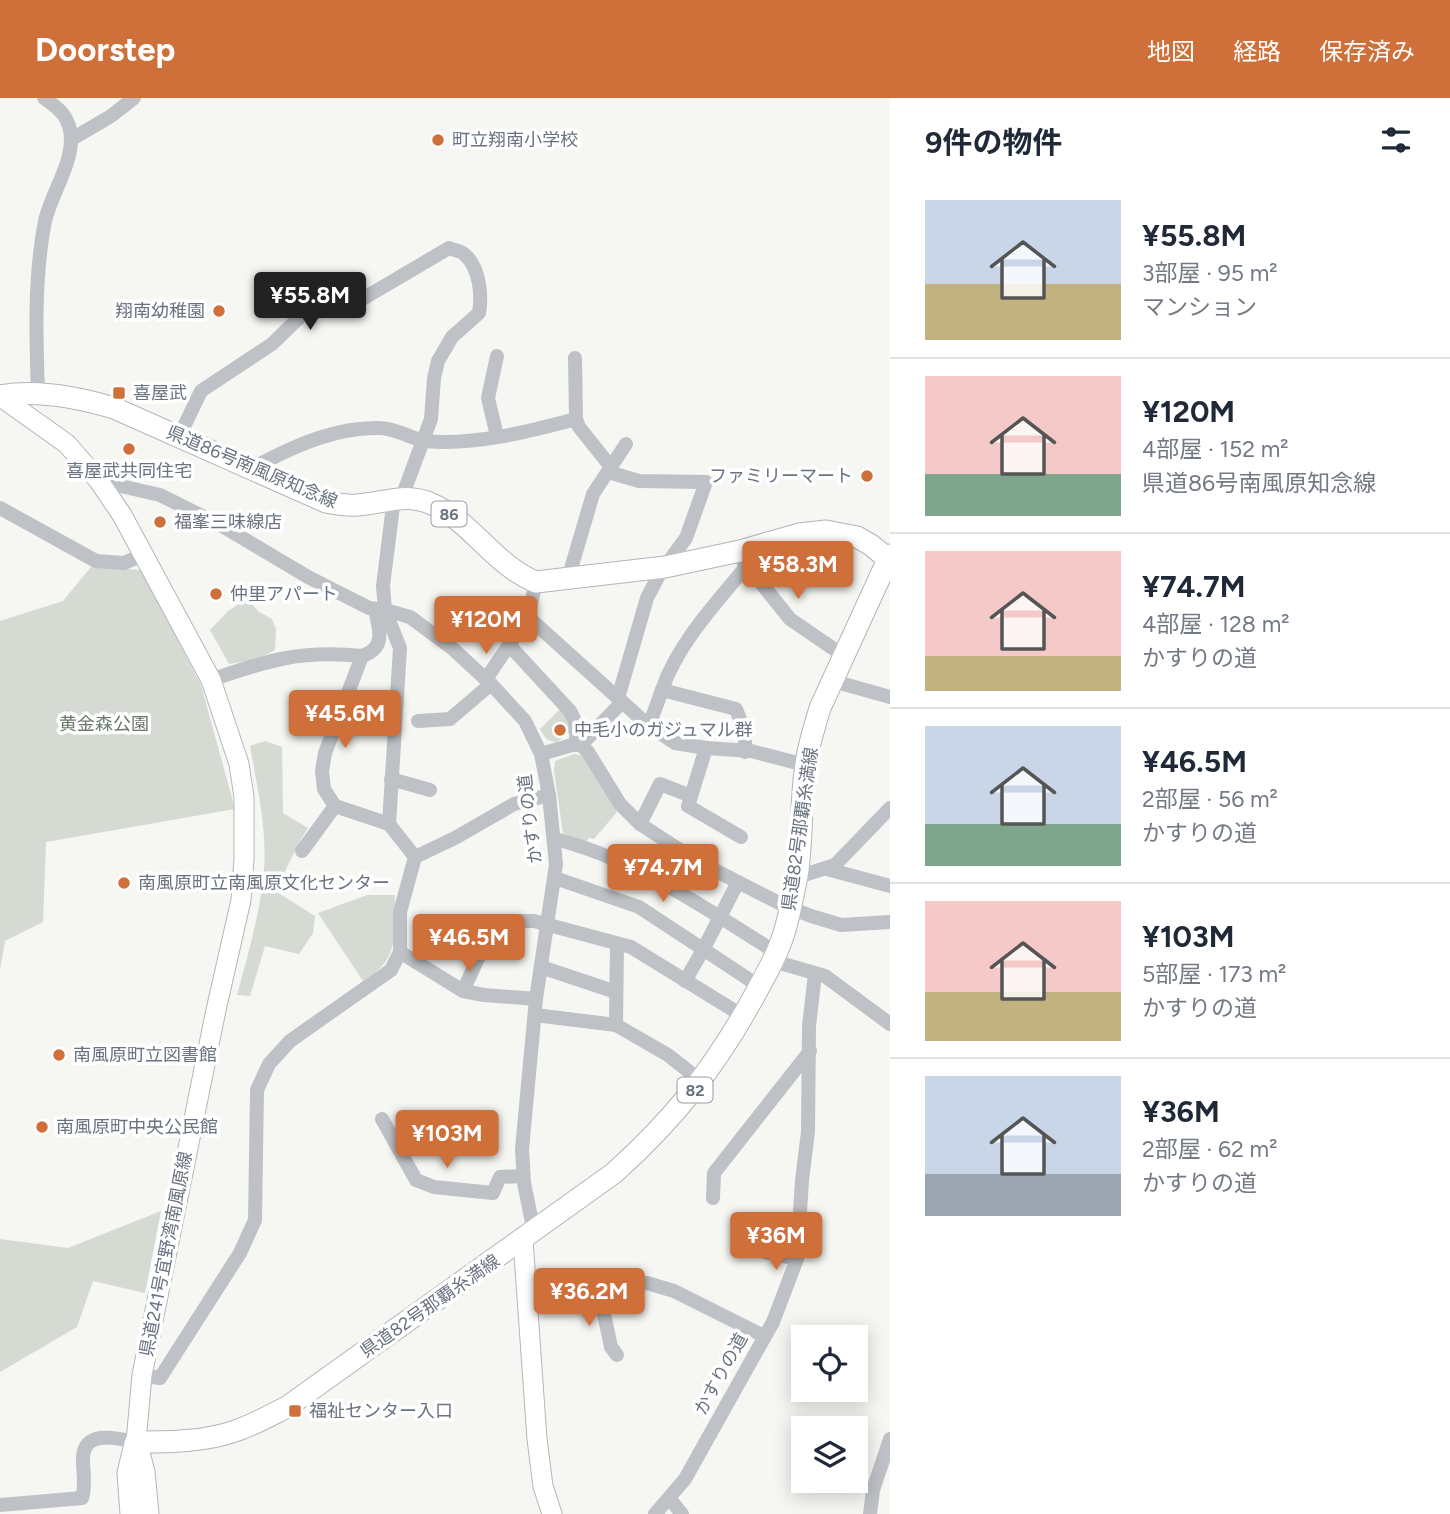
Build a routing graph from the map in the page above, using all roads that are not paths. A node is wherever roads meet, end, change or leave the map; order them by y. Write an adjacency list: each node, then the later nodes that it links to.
1 (44, 98): 3 (street)
2 (134, 98): 3 (street)
3 (72, 139): 6 (street)
4 (496, 356): 9 (street)
5 (575, 358): 8 (street)
6 (38, 393): 7 (main road, 県道86号南風原知念線 / 86); 10 (main road, 県道86号南風原知念線 / 86)
7 (1, 396): 15 (main road, 県道241号宜野湾南風原線)
8 (576, 419): 9 (street); 13 (street)
9 (497, 436): 11 (street)
10 (179, 437): 11 (street); 14 (main road, 県道86号南風原知念線 / 86)
11 (425, 441): 14 (street); 16 (street)
12 (626, 444): 13 (street)
13 (610, 469): 21 (street); 22 (street)
14 (258, 471): 16 (main road, 県道86号南風原知念線 / 86)
15 (99, 481): 18 (main road, 県道241号宜野湾南風原線); 24 (street)
16 (398, 497): 23 (main road, 県道86号南風原知念線 / 86); 24 (street)
17 (0, 508): 18 (street)
18 (145, 554): 29 (main road, 県道241号宜野湾南風原線)
19 (890, 558): 20 (main road); 28 (main road, 県道82号那覇糸満線 / 82)
20 (743, 560): 21 (main road); 28 (street); 32 (street)
21 (665, 567): 22 (main road); 34 (street)
22 (568, 579): 23 (main road)
23 (536, 582): 25 (street)
24 (380, 609): 27 (street); 31 (street); 42 (street)
25 (528, 617): 26 (street); 34 (street)
26 (509, 645): 31 (street); 37 (street)
27 (362, 656): 29 (street); 46 (street)
28 (844, 656): 30 (main road, 県道82号那覇糸満線 / 82)
29 (211, 680): 90 (main road, 県道241号宜野湾南風原線)
30 (833, 681): 33 (street); 41 (main road, 県道82号那覇糸満線 / 82)
31 (488, 682): 35 (street); 40 (street)
32 (662, 690): 36 (street); 39 (street)
33 (890, 697)
34 (620, 700): 36 (street); 37 (street)
35 (418, 721)
36 (649, 726): 38 (street)
37 (579, 745): 40 (street, かすりの道); 49 (street)
38 (706, 748): 39 (street); 45 (street)
39 (745, 752): 41 (street)
40 (541, 754): 44 (street, かすりの道)
41 (805, 765): 55 (main road, 県道82号那覇糸満線 / 82)
42 (391, 779): 43 (street); 48 (street)
43 (430, 790)
44 (549, 795): 51 (street, かすりの道); 53 (street)
45 (691, 796): 49 (street); 50 (street)
46 (335, 806): 48 (street); 52 (street)
47 (890, 808): 54 (street)
48 (389, 824): 53 (street)
49 (640, 824): 57 (street)
50 (741, 837)
51 (555, 839): 56 (street, かすりの道); 60 (street)
52 (302, 851)
53 (415, 857): 65 (street)
54 (827, 869): 55 (street); 58 (street)
55 (797, 875): 59 (main road, 県道82号那覇糸満線 / 82)
56 (555, 878): 62 (street, かすりの道); 64 (street)
57 (738, 882): 59 (street); 60 (street)
58 (890, 886)
59 (791, 908): 61 (street); 66 (main road, 県道82号那覇糸満線 / 82)
60 (720, 917): 64 (street); 66 (street)
61 (890, 922)
62 (547, 923): 63 (street); 67 (street, かすりの道); 71 (street)
63 (617, 944): 69 (street); 72 (street)
64 (703, 950): 69 (street); 70 (street)
65 (400, 952): 71 (street); 90 (street)
66 (775, 957): 68 (street); 70 (main road, 県道82号那覇糸満線 / 82)
67 (541, 967): 72 (street); 73 (street, かすりの道)
68 (815, 974): 76 (street); 78 (street)
69 (685, 981): 75 (street)
70 (760, 986): 75 (main road, 県道82号那覇糸満線 / 82)
71 (463, 991): 73 (street)
72 (616, 992): 77 (street)
73 (536, 999): 74 (street, かすりの道)
74 (535, 1015): 77 (street); 81 (street, かすりの道)
75 (743, 1016): 79 (main road, 県道82号那覇糸満線 / 82)
76 (890, 1024)
77 (616, 1025): 79 (street)
78 (810, 1051): 82 (street); 85 (street)
79 (701, 1081): 83 (main road, 県道82号那覇糸満線 / 82)
80 (382, 1119): 81 (street)
81 (523, 1176): 83 (street, かすりの道)
82 (713, 1198)
83 (528, 1236): 87 (main road); 92 (main road, 県道82号那覇糸満線 / 82)
84 (761, 1251): 85 (street)
85 (797, 1259): 88 (street)
86 (598, 1286): 87 (street, かすりの道); 88 (street, かすりの道); 89 (street)
87 (527, 1289): 97 (main road)
88 (764, 1336): 93 (street, かすりの道)
89 (617, 1355)
90 (142, 1375): 92 (main road, 県道241号宜野湾南風原線)
91 (890, 1439): 100 (street)
92 (135, 1442): 94 (street); 95 (main road); 96 (main road)
93 (670, 1499): 98 (street, かすりの道); 99 (street)
94 (0, 1505)
95 (131, 1514)
96 (148, 1514)
97 (552, 1514)
98 (655, 1514)
99 (682, 1514)
100 (870, 1514)

